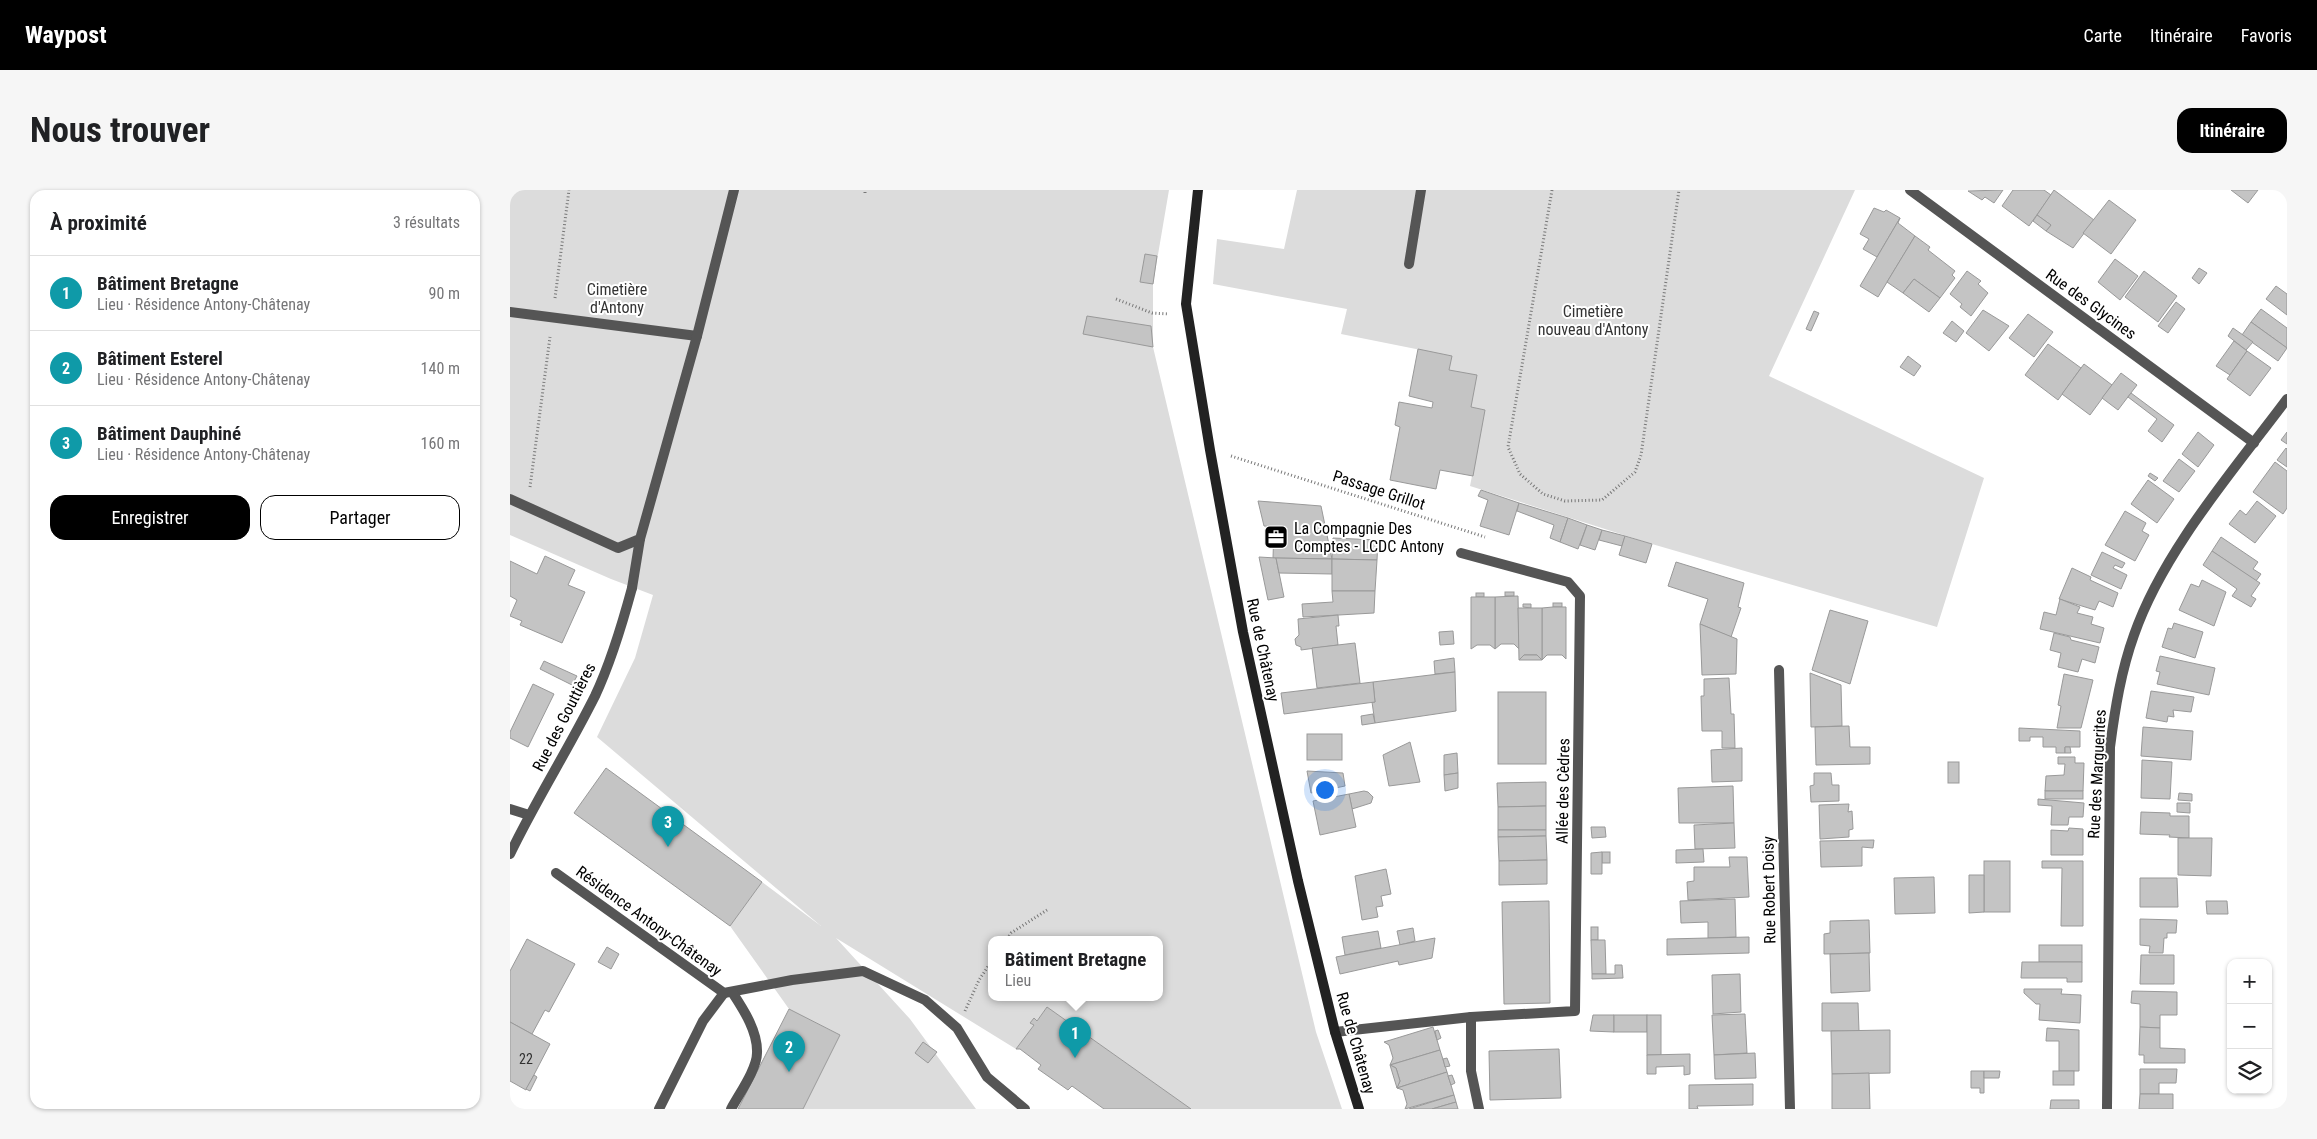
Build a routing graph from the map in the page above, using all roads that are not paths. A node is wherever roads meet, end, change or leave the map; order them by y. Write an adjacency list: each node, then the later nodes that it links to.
1 (734, 190): 7 (street, Rue des Gouttières)
2 (1198, 190): 20 (main road, Rue de Châtenay)
3 (1421, 190): 5 (street)
4 (1910, 190): 9 (street, Rue des Glycines)
5 (1409, 264)
6 (510, 312): 7 (street)
7 (697, 336): 11 (street, Rue des Gouttières)
8 (2287, 399): 9 (street, Rue des Marguerites)
9 (2254, 443): 27 (street, Rue des Marguerites)
10 (510, 499): 11 (street)
11 (640, 539): 15 (street, Rue des Gouttières)
12 (1461, 553): 19 (street, Allée des Cèdres)
13 (1779, 670): 26 (street, Rue Robert Doisy)
14 (510, 809): 15 (street)
15 (529, 815): 16 (street, Rue des Gouttières)
16 (510, 854)
17 (556, 873): 18 (street, Résidence Antony-Châtenay)
18 (728, 993): 21 (street, Résidence Antony-Châtenay); 22 (street, Résidence Antony-Châtenay); 23 (street, Résidence Antony-Châtenay)
19 (1471, 1017): 20 (street, Allée des Cèdres); 25 (street)
20 (1335, 1032): 24 (main road, Rue de Châtenay)
21 (659, 1109)
22 (731, 1109)
23 (1024, 1109)
24 (1359, 1109)
25 (1479, 1109)
26 (1790, 1109)
27 (2108, 1109)

